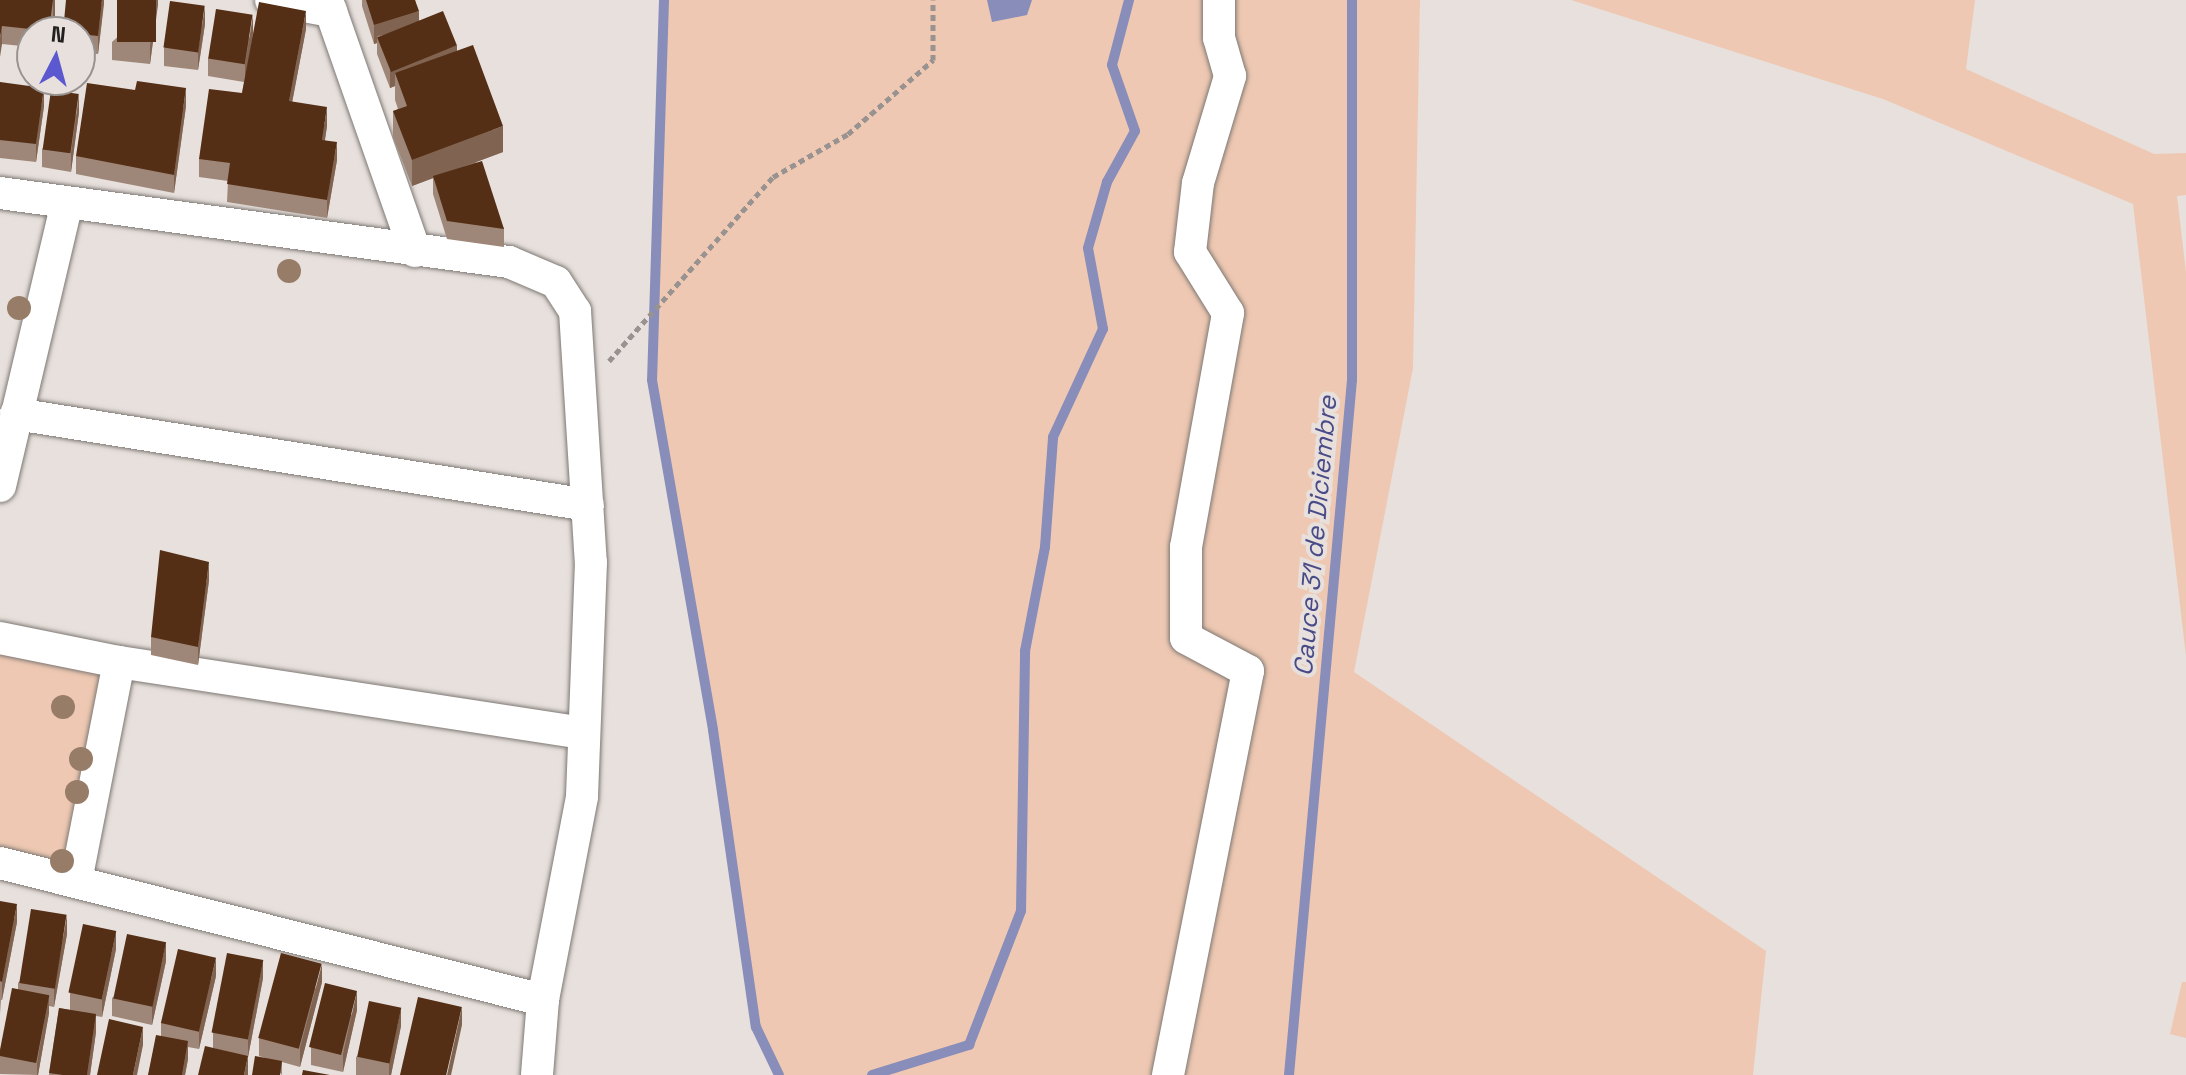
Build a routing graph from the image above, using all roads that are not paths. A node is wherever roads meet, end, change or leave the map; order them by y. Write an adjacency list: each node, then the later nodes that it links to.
1 (271, 0): 3 (street)
2 (1219, 0): 17 (street)
3 (329, 5): 6 (street)
4 (0, 193): 5 (street)
5 (67, 203): 6 (street); 7 (street)
6 (415, 251): 9 (street)
7 (16, 414): 8 (street); 9 (street)
8 (0, 486)
9 (588, 505): 12 (street)
10 (0, 638): 11 (street)
11 (119, 662): 12 (street); 14 (street)
12 (583, 733): 15 (street)
13 (0, 863): 14 (street)
14 (76, 881): 15 (street)
15 (543, 1000): 16 (street)
16 (537, 1075)
17 (1168, 1075)

